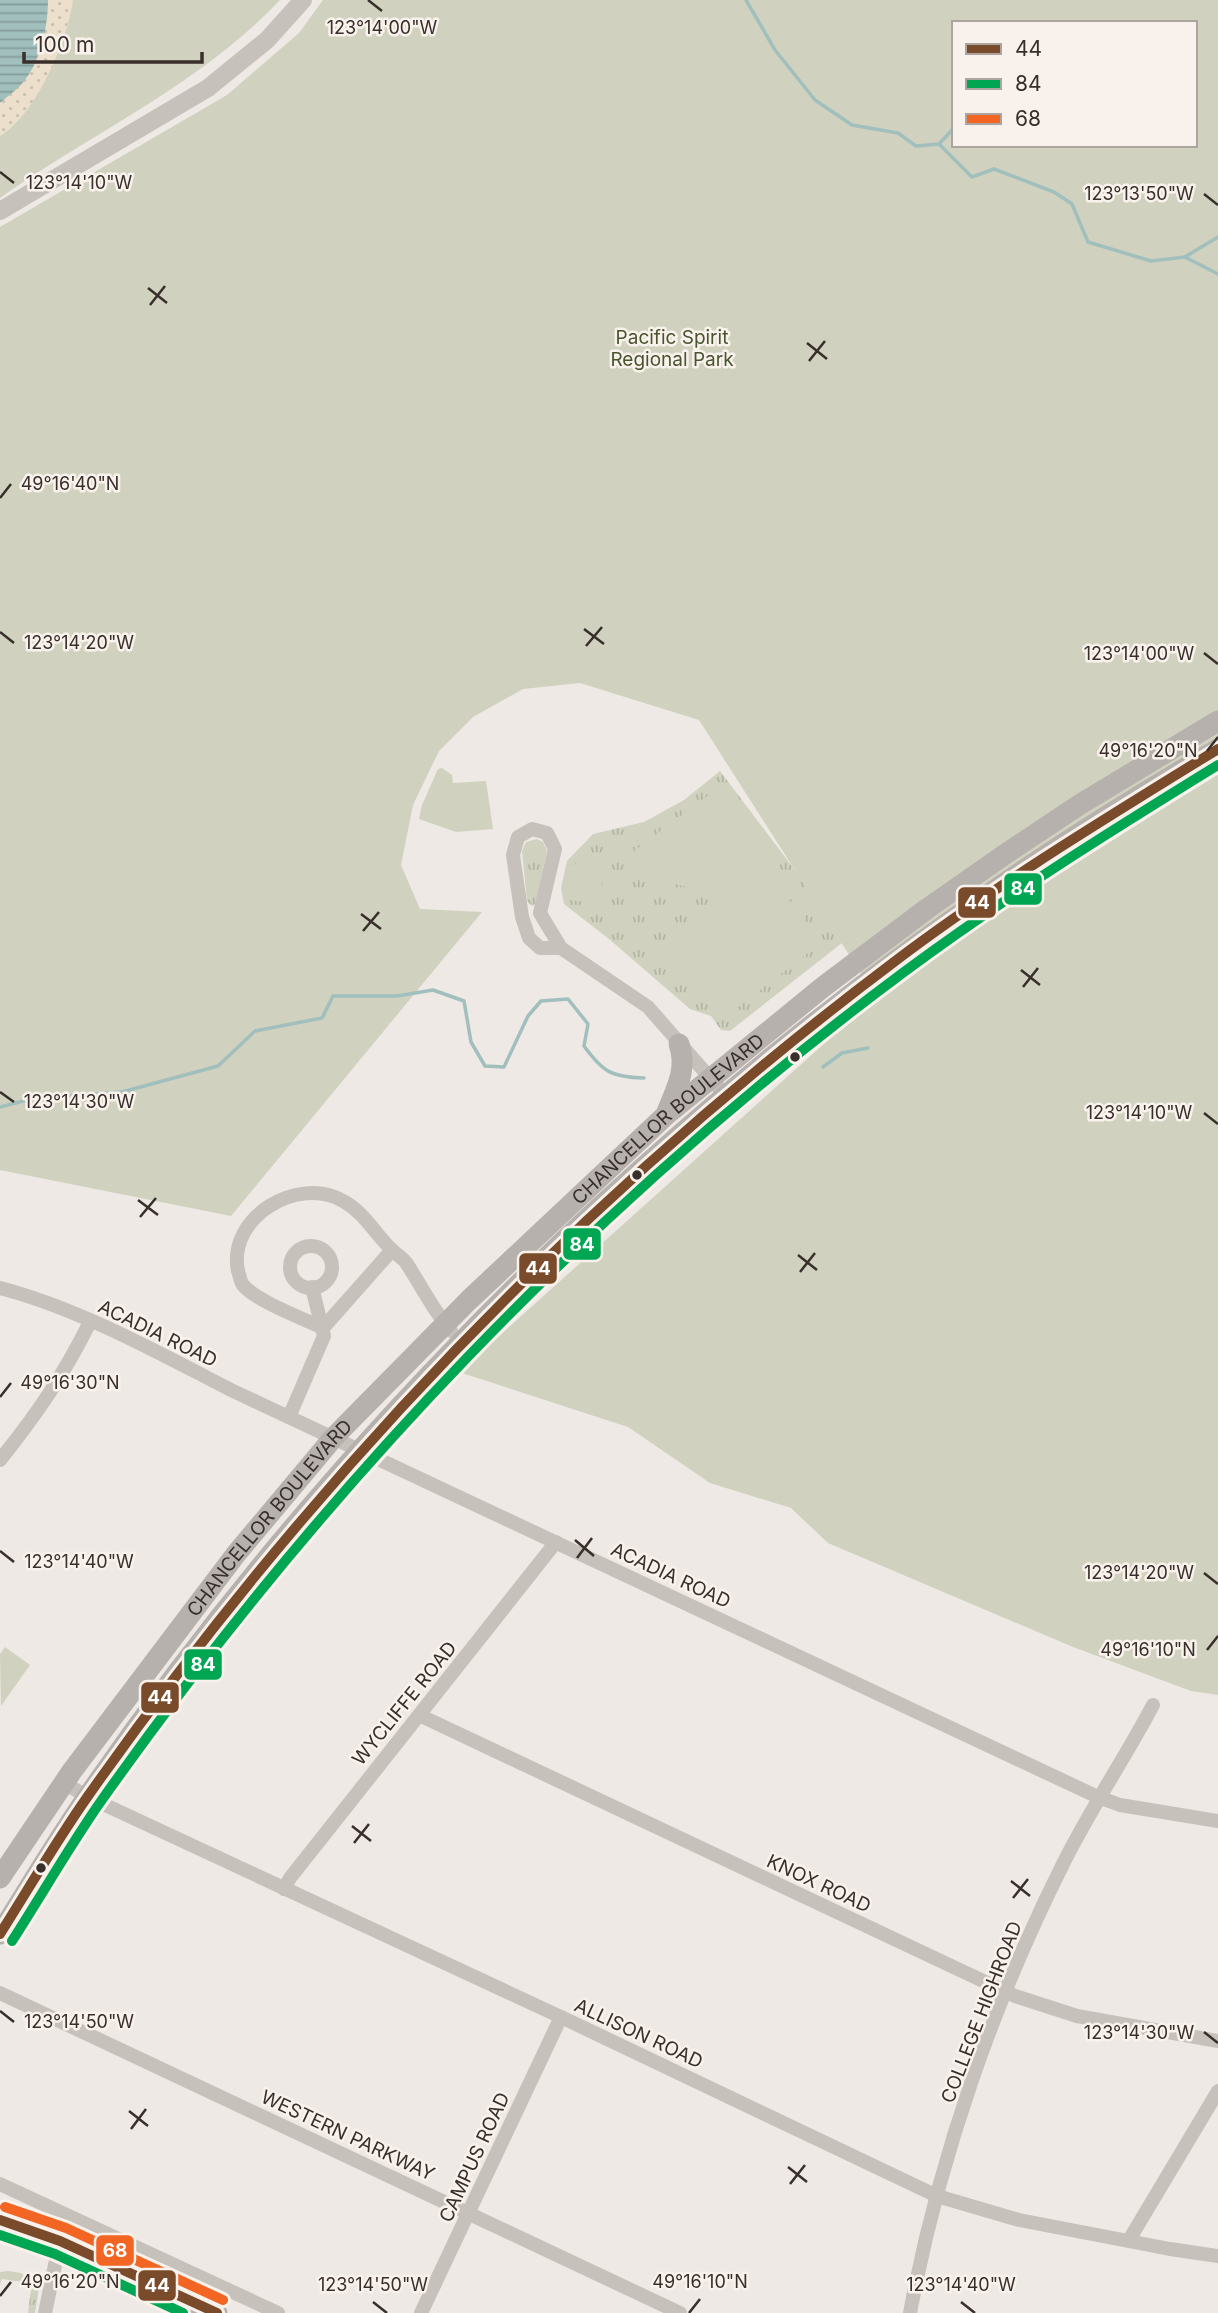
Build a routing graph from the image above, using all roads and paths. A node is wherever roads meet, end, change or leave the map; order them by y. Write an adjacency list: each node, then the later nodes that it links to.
1 (303, 0): 2 (street)
2 (0, 211)
3 (1218, 721): 9 (main road, CHANCELLOR BOULEVARD)
4 (1218, 749): 10 (main road, CHANCELLOR BOULEVARD)
5 (540, 913): 6 (street); 6 (street); 7 (street)
6 (522, 917): 7 (street)
7 (561, 948): 8 (street)
8 (679, 1044): 9 (street); 11 (main road)
9 (709, 1078): 10 (street); 11 (main road, CHANCELLOR BOULEVARD)
10 (725, 1095): 18 (main road, CHANCELLOR BOULEVARD)
11 (666, 1115): 16 (main road, CHANCELLOR BOULEVARD)
12 (391, 1250): 16 (street); 17 (street); 17 (street)
13 (312, 1287): 17 (street)
14 (0, 1288): 15 (street, ACADIA ROAD)
15 (90, 1322): 20 (street, ACADIA ROAD); 23 (street)
16 (444, 1324): 18 (street); 19 (main road, CHANCELLOR BOULEVARD)
17 (323, 1328): 20 (street)
18 (462, 1344): 22 (main road, CHANCELLOR BOULEVARD)
19 (415, 1353): 21 (main road, CHANCELLOR BOULEVARD); 22 (main road)
20 (289, 1417): 21 (street, ACADIA ROAD)
21 (334, 1437): 22 (street, ACADIA ROAD); 27 (main road, CHANCELLOR BOULEVARD)
22 (361, 1450): 24 (street, ACADIA ROAD); 28 (main road, CHANCELLOR BOULEVARD)
23 (0, 1461)
24 (556, 1542): 26 (street, WYCLIFFE ROAD); 29 (street, ACADIA ROAD)
25 (1153, 1705): 29 (street, COLLEGE HIGHROAD)
26 (419, 1716): 32 (street, WYCLIFFE ROAD); 34 (street, KNOX ROAD)
27 (64, 1783): 28 (street, ALLISON ROAD); 31 (main road, CHANCELLOR BOULEVARD)
28 (88, 1797): 32 (street, ALLISON ROAD); 33 (main road, CHANCELLOR BOULEVARD)
29 (1098, 1797): 30 (street, ACADIA ROAD); 34 (street, COLLEGE HIGHROAD)
30 (1218, 1821)
31 (0, 1878)
32 (284, 1889): 36 (street, ALLISON ROAD)
33 (0, 1934)
34 (1006, 1992): 37 (street, KNOX ROAD); 40 (street, COLLEGE HIGHROAD)
35 (0, 1993): 41 (street, WESTERN PARKWAY)
36 (561, 2017): 40 (street, ALLISON ROAD); 41 (street, CAMPUS ROAD)
37 (1218, 2040)
38 (1218, 2091): 44 (street)
39 (0, 2184): 48 (street)
40 (937, 2196): 44 (street, ALLISON ROAD); 51 (street, COLLEGE HIGHROAD)
41 (469, 2213): 49 (street, CAMPUS ROAD); 50 (street, WESTERN PARKWAY)
42 (0, 2220): 43 (main road)
43 (60, 2241): 46 (street); 47 (main road)
44 (1129, 2241): 45 (street, ALLISON ROAD)
45 (1218, 2256)
46 (45, 2313)
47 (217, 2313)
48 (278, 2313)
49 (421, 2313)
50 (680, 2313)
51 (910, 2313)

